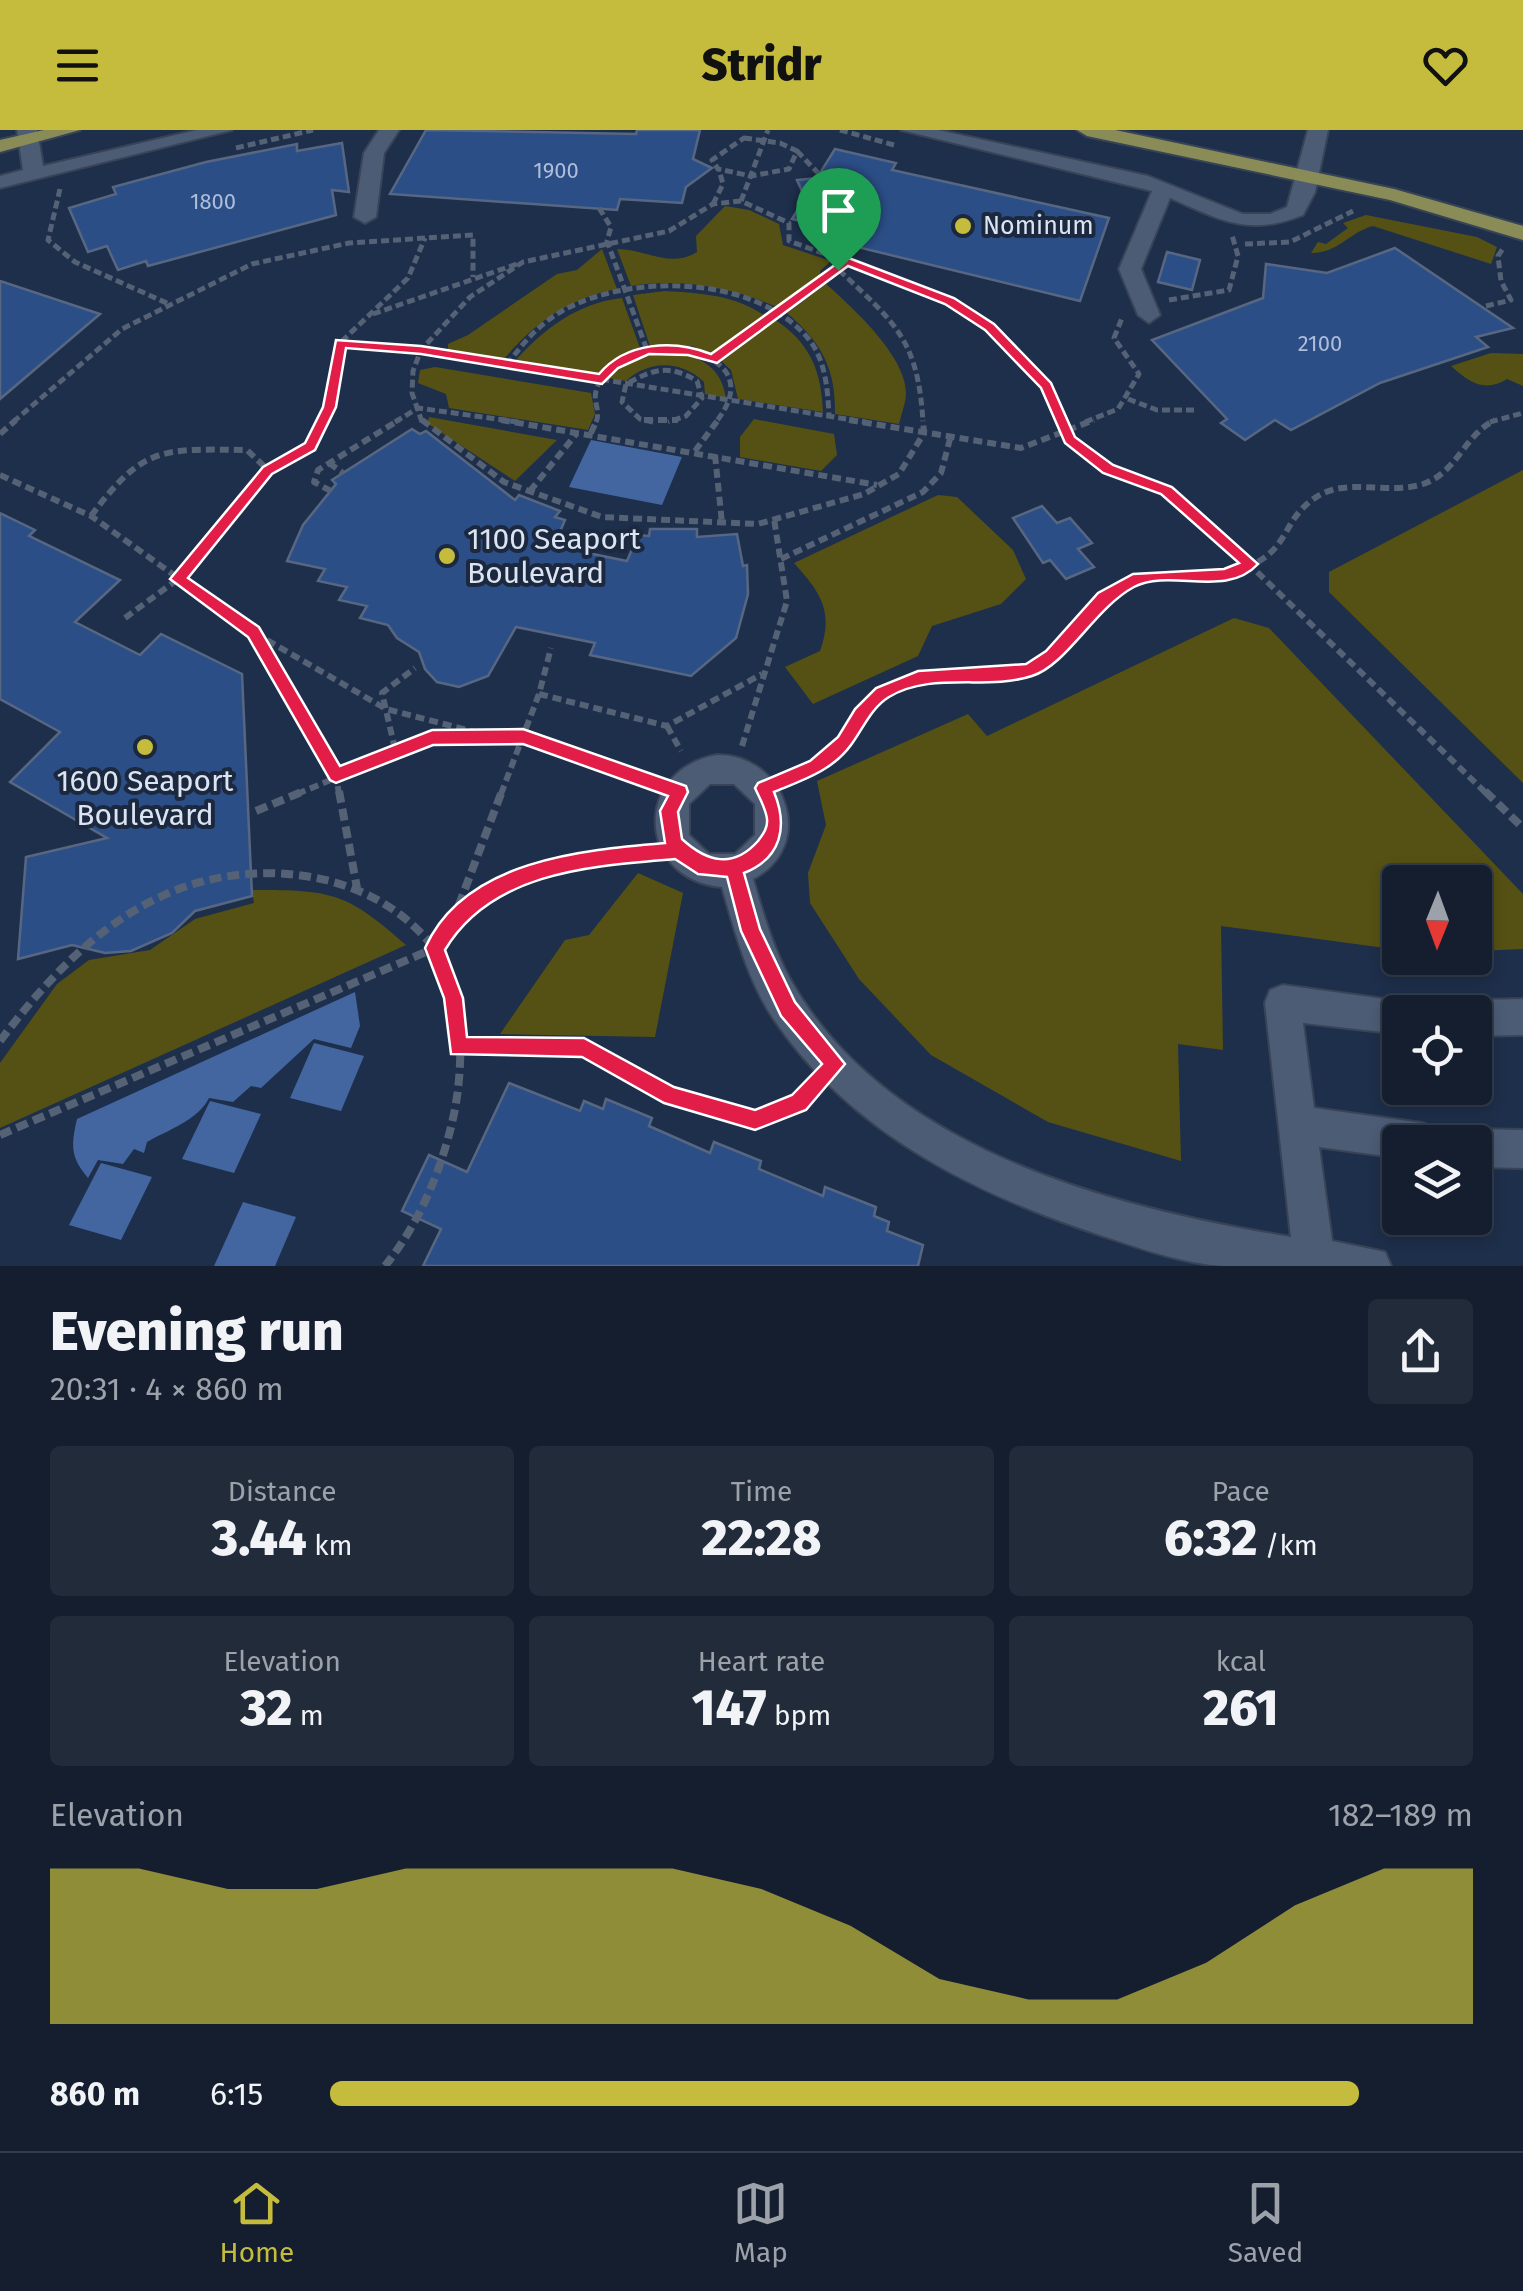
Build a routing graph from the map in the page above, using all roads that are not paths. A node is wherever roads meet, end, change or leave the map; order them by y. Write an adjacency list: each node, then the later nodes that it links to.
1 (70, 130): 6 (main road)
2 (222, 130): 10 (lane)
3 (911, 130): 13 (lane)
4 (1087, 130): 11 (main road)
5 (1318, 130): 11 (lane)
6 (28, 135): 8 (main road); 10 (lane)
7 (385, 136): 9 (lane); 14 (lane)
8 (0, 146)
9 (354, 147)
10 (44, 171): 12 (lane)
11 (1308, 176): 13 (lane); 15 (main road)
12 (0, 182)
13 (1164, 187): 16 (lane)
14 (365, 217)
15 (1518, 242)
16 (1148, 315)
17 (734, 868): 17 (lane); 25 (lane)
18 (1382, 1014): 21 (lane)
19 (1523, 1017): 20 (lane)
20 (1492, 1018)
21 (1297, 1125): 22 (lane); 25 (lane)
22 (1382, 1137)
23 (1492, 1148): 24 (lane)
24 (1523, 1149)
25 (1314, 1261): 26 (lane)
26 (1371, 1266)

